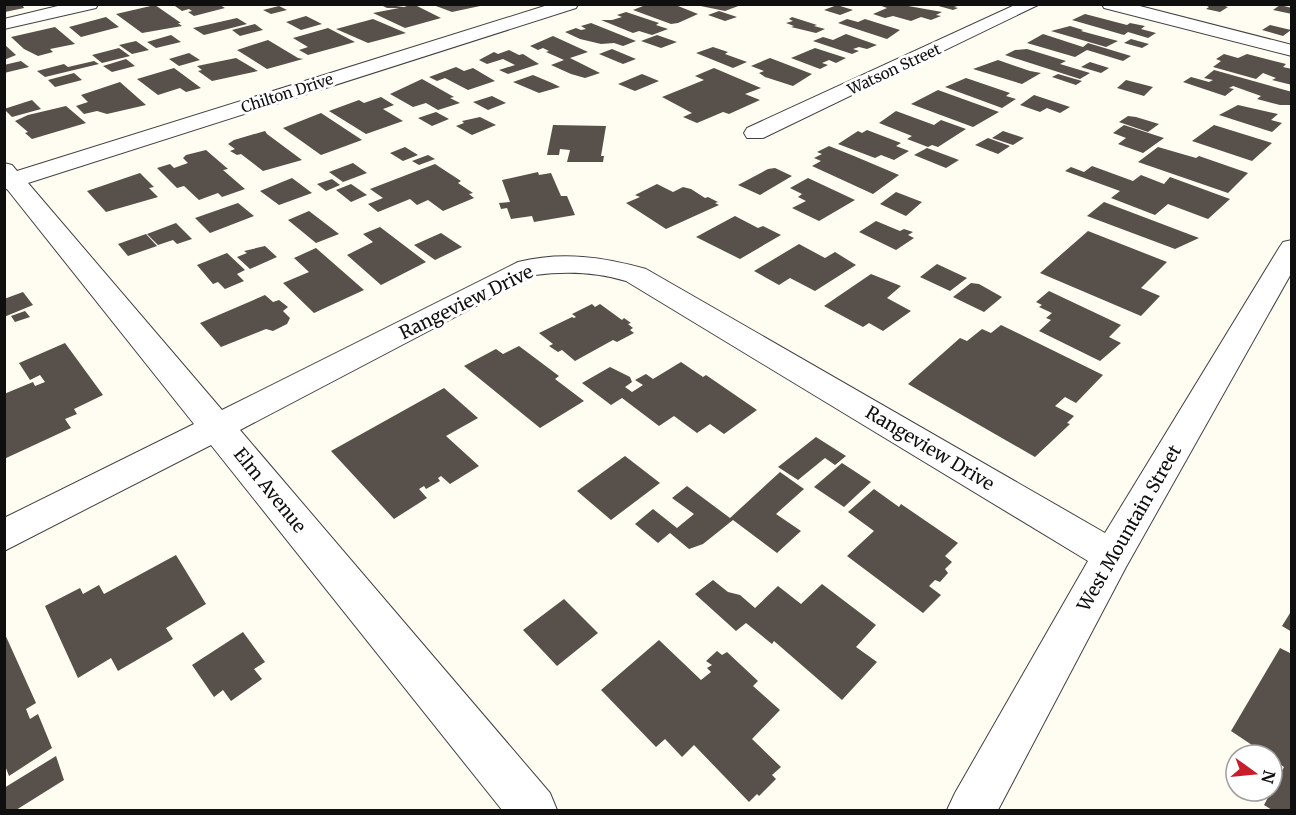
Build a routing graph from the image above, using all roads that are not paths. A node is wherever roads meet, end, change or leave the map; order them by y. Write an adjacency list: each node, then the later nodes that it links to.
1 (90, 4): 5 (street)
2 (570, 4): 8 (street, Chilton Drive)
3 (1032, 4): 7 (street, Watson Street)
4 (1110, 4): 6 (street)
5 (4, 24)
6 (1292, 51)
7 (755, 134)
8 (7, 178): 10 (street, Elm Avenue)
9 (1292, 248): 12 (street, West Mountain Street)
10 (219, 428): 11 (street, Rangeview Drive); 12 (street, Rangeview Drive); 13 (street, Elm Avenue)
11 (4, 536)
12 (1112, 556): 14 (street, West Mountain Street)
13 (533, 810)
14 (972, 810)

